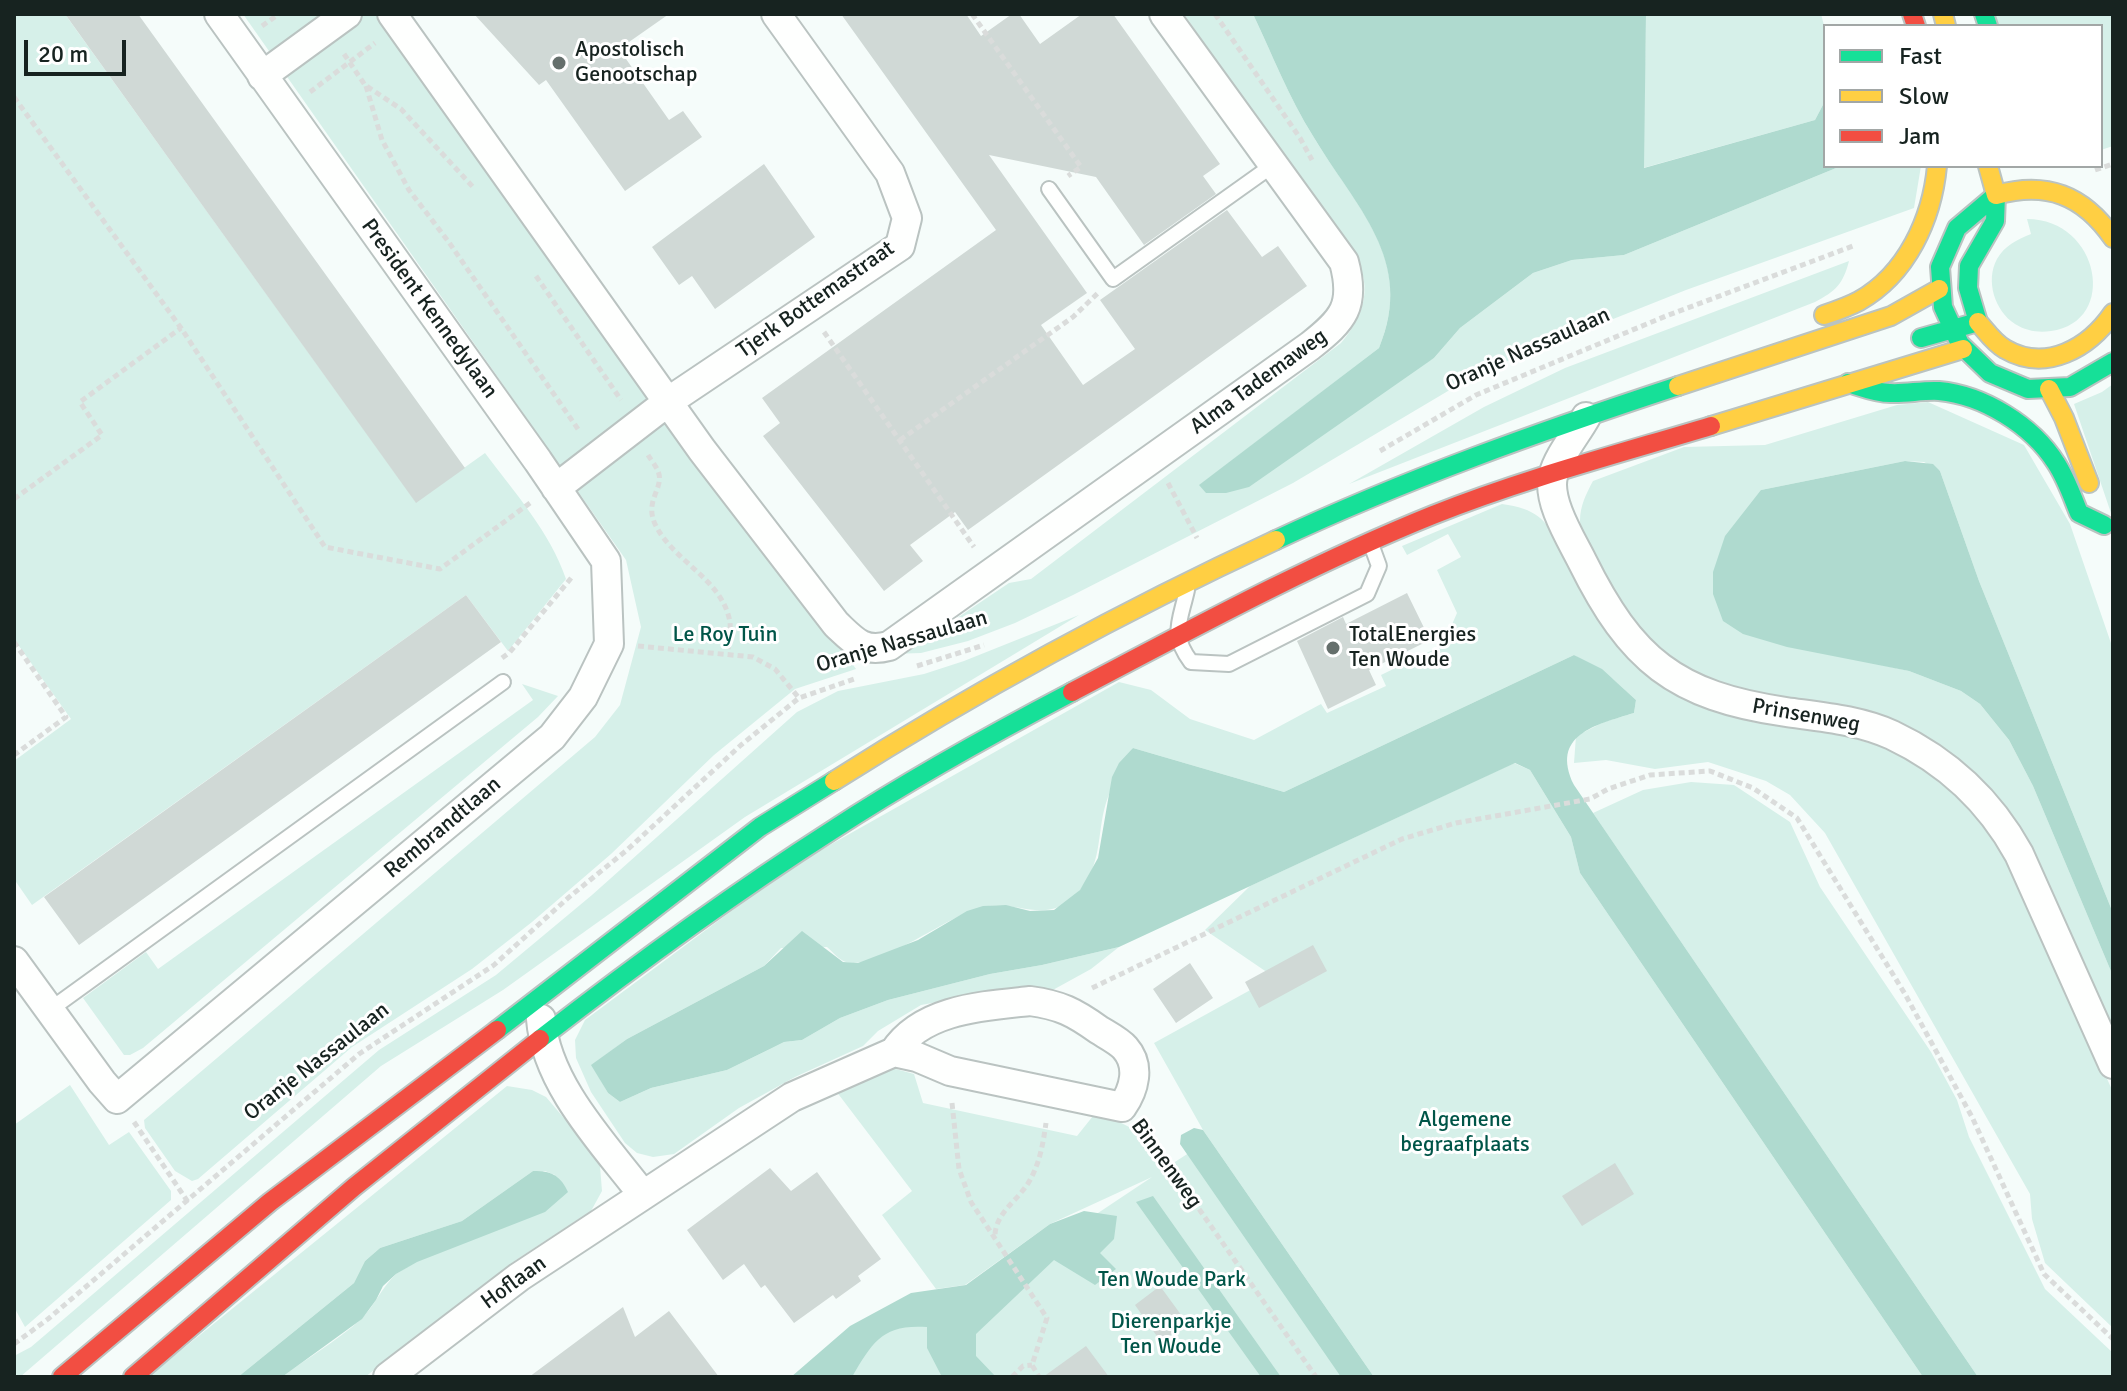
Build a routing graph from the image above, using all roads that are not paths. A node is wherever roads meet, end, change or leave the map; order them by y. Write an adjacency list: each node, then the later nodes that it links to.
1 (219, 14): 6 (street, President Kennedylaan)
2 (776, 14): 29 (street, Tjerk Bottemastraat)
3 (1164, 14): 7 (street, Alma Tademaweg)
4 (396, 19): 29 (street)
5 (336, 21): 6 (street)
6 (262, 76): 33 (street, President Kennedylaan)
7 (1273, 165): 11 (lane); 29 (street, Alma Tademaweg)
8 (1937, 168): 19 (main road)
9 (1989, 168): 14 (main road)
10 (2033, 168): 12 (main road)
11 (1049, 189)
12 (2043, 189): 14 (main road); 16 (main road)
13 (1969, 190): 15 (main road)
14 (1996, 195): 15 (main road); 20 (main road)
15 (1971, 211): 17 (main road)
16 (2111, 231)
17 (1939, 289): 21 (main road); 30 (main road)
18 (2113, 313): 20 (main road)
19 (1810, 320)
20 (1978, 322): 21 (main road)
21 (1951, 328): 22 (main road); 23 (main road)
22 (1907, 343)
23 (1963, 349): 27 (main road); 28 (main road)
24 (1871, 356): 27 (main road)
25 (1705, 357): 31 (main road)
26 (2113, 362): 28 (main road)
27 (1848, 383): 28 (main road); 32 (main road)
28 (2049, 389)
29 (669, 401): 33 (street)
30 (1586, 417): 31 (main road); 32 (street)
31 (1552, 428): 35 (main road)
32 (1553, 476): 34 (main road); 43 (street, Prinsenweg)
33 (556, 488): 40 (street, Rembrandtlaan)
34 (1371, 544): 36 (main road); 36 (lane)
35 (1189, 581): 36 (lane); 39 (main road)
36 (1177, 638): 41 (main road)
37 (503, 682): 40 (lane)
38 (14, 961): 40 (street)
39 (540, 998): 41 (street); 46 (main road)
40 (51, 1009)
41 (542, 1036): 45 (street); 47 (main road)
42 (894, 1052): 44 (street, Binnenweg); 44 (street, Hoflaan); 45 (street, Hoflaan)
43 (2113, 1064)
44 (1122, 1107)
45 (643, 1195): 48 (street, Hoflaan)
46 (62, 1377)
47 (133, 1377)
48 (388, 1377)

